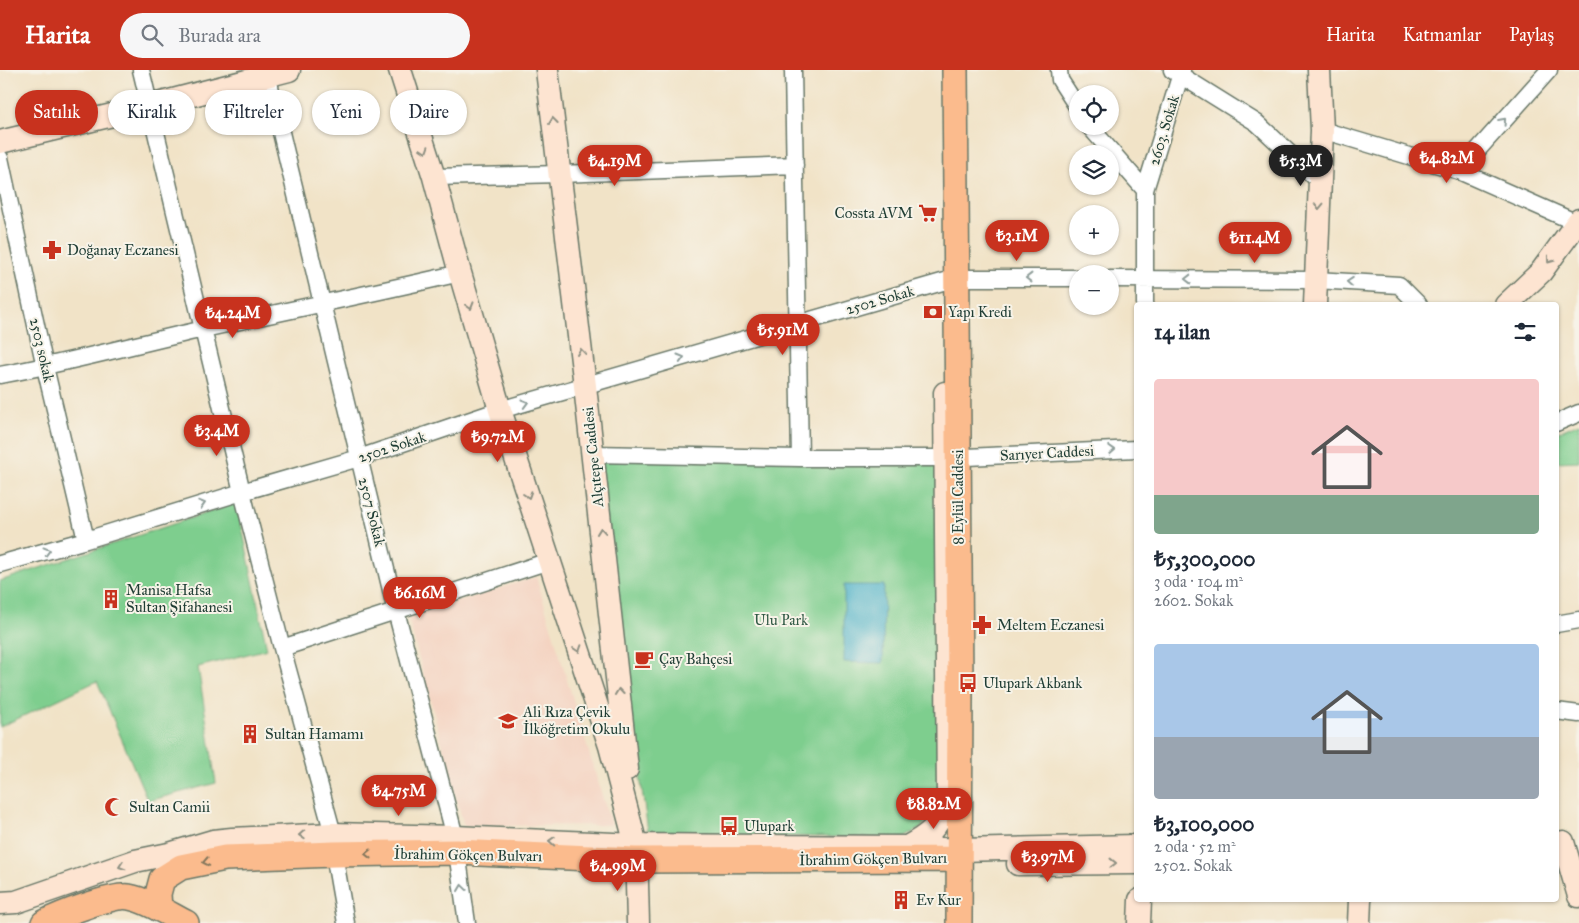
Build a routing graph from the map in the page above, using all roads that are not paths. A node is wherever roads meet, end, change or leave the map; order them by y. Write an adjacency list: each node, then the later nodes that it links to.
1 (142, 70): 13 (street)
2 (289, 70): 10 (main road)
3 (400, 70): 25 (main road, one-way to 25)
4 (547, 70): 24 (main road, Alçıtepe Caddesi, one-way to 4)
5 (793, 70): 22 (street)
6 (946, 70): 33 (main road)
7 (955, 70): 33 (main road, 8 Eylül Caddesi)
8 (1319, 70): 17 (main road)
9 (1549, 70): 23 (street, one-way to 9)
10 (266, 72): 15 (main road); 39 (street, 2507 Sokak)
11 (1178, 72): 26 (street); 27 (street, 2603. Sokak)
12 (1060, 75): 14 (street)
13 (146, 90)
14 (1069, 92)
15 (195, 93)
16 (108, 116): 20 (main road)
17 (1322, 130): 23 (street); 26 (main road)
18 (157, 135): 41 (street)
19 (1097, 135): 27 (street)
20 (0, 142)
21 (0, 158): 42 (street, 2503 sokak)
22 (795, 165): 24 (street); 40 (street)
23 (1459, 171): 28 (street)
24 (560, 174): 25 (street); 44 (main road, Alçıtepe Caddesi, one-way to 24)
25 (434, 177): 29 (main road)
26 (1320, 182): 34 (main road, one-way to 34)
27 (1145, 190): 32 (street, 2603. Sokak)
28 (1578, 223): 38 (main road, one-way to 38)
29 (460, 273): 39 (street); 45 (main road, one-way to 45)
30 (1069, 278): 33 (street, 2502 Sokak, one-way to 33)
31 (1119, 278): 32 (street)
32 (1145, 279): 34 (street, one-way to 32); 35 (street, 2603. Sokak)
33 (951, 280): 40 (street, 2502 Sokak); 52 (main road, 8 Eylül Caddesi)
34 (1316, 280): 36 (main road); 37 (street, one-way to 34)
35 (1145, 302)
36 (1315, 302)
37 (1416, 302)
38 (1509, 302)
39 (322, 305): 41 (street); 50 (street, 2507 Sokak)
40 (798, 323): 44 (street, 2502 Sokak, one-way to 40); 51 (street)
41 (203, 329): 42 (street); 53 (street)
42 (45, 367): 43 (street); 54 (street, 2503 sokak)
43 (0, 375)
44 (585, 386): 45 (street, 2502 Sokak, one-way to 44); 49 (main road, Alçıtepe Caddesi)
45 (500, 410): 50 (street, 2502 Sokak); 55 (main road, one-way to 55)
46 (1579, 413): 47 (street)
47 (1559, 422)
48 (1134, 449): 52 (street, Sarıyer Caddesi, one-way to 48)
49 (593, 454): 51 (street, Sarıyer Caddesi); 68 (main road, Alçıtepe Caddesi, one-way to 49)
50 (359, 458): 53 (street, 2502 Sokak); 57 (street, 2507 Sokak)
51 (800, 458): 52 (street, Sarıyer Caddesi)
52 (952, 458): 67 (main road); 69 (main road, 8 Eylül Caddesi)
53 (242, 492): 54 (street, 2502 Sokak, one-way to 53); 60 (street)
54 (86, 540): 56 (street, 2502 Sokak, one-way to 54)
55 (549, 561): 57 (street); 68 (main road, one-way to 68)
56 (0, 564)
57 (396, 611): 60 (street); 65 (street, 2507 Sokak)
58 (1579, 620): 59 (street)
59 (1559, 623)
60 (282, 648): 64 (street)
61 (1559, 711): 62 (street)
62 (1579, 714)
63 (1567, 838): 71 (main road)
64 (334, 844): 65 (main road, İbrahim Gökçen Bulvarı, one-way to 64); 73 (main road, İbrahim Gökçen Bulvarı, one-way to 73); 74 (main road, İbrahim Gökçen Bulvarı, one-way to 74); 77 (street)
65 (456, 845): 68 (main road, İbrahim Gökçen Bulvarı, one-way to 65); 78 (street, 2507 Sokak, one-way to 65)
66 (1134, 846): 69 (main road, İbrahim Gökçen Bulvarı)
67 (907, 847): 68 (main road); 69 (main road)
68 (636, 852): 69 (main road, İbrahim Gökçen Bulvarı); 79 (main road)
69 (959, 858): 70 (main road, İbrahim Gökçen Bulvarı, one-way to 70); 80 (main road, 8 Eylül Caddesi)
70 (1134, 863)
71 (1579, 896)
72 (1140, 902): 81 (main road)
73 (0, 903)
74 (154, 906): 75 (main road); 76 (main road)
75 (47, 922)
76 (186, 923)
77 (346, 923)
78 (467, 923)
79 (638, 923)
80 (959, 923)
81 (1139, 923)

